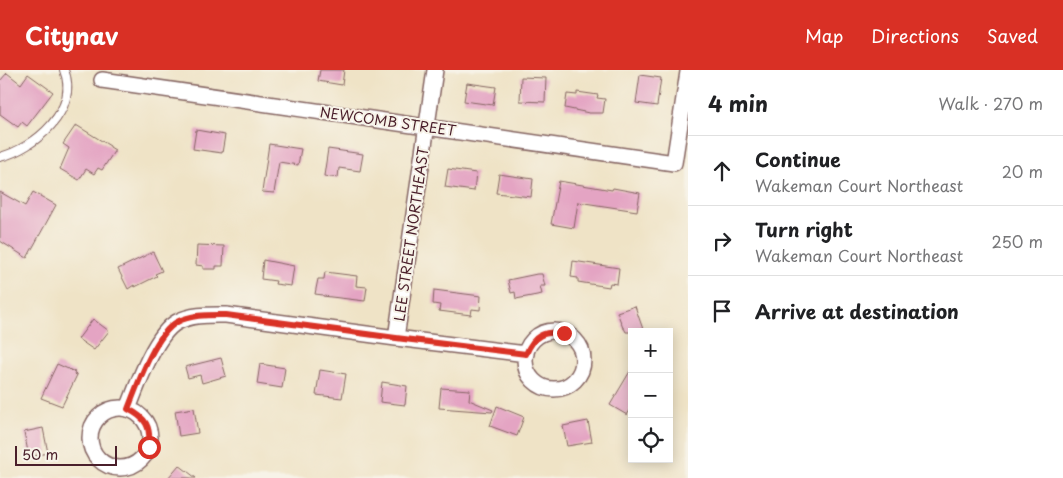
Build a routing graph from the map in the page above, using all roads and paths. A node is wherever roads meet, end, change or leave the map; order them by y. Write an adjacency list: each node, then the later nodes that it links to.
1 (64, 70): 6 (lane)
2 (435, 70): 5 (street, LEE STREET NORTHEAST)
3 (688, 72): 5 (street, NEWCOMB STREET)
4 (102, 80): 5 (street, NEWCOMB STREET)
5 (426, 126): 7 (street, LEE STREET NORTHEAST)
6 (0, 157)
7 (396, 338): 8 (street); 9 (street)
8 (526, 354)
9 (128, 409): 9 (street)

